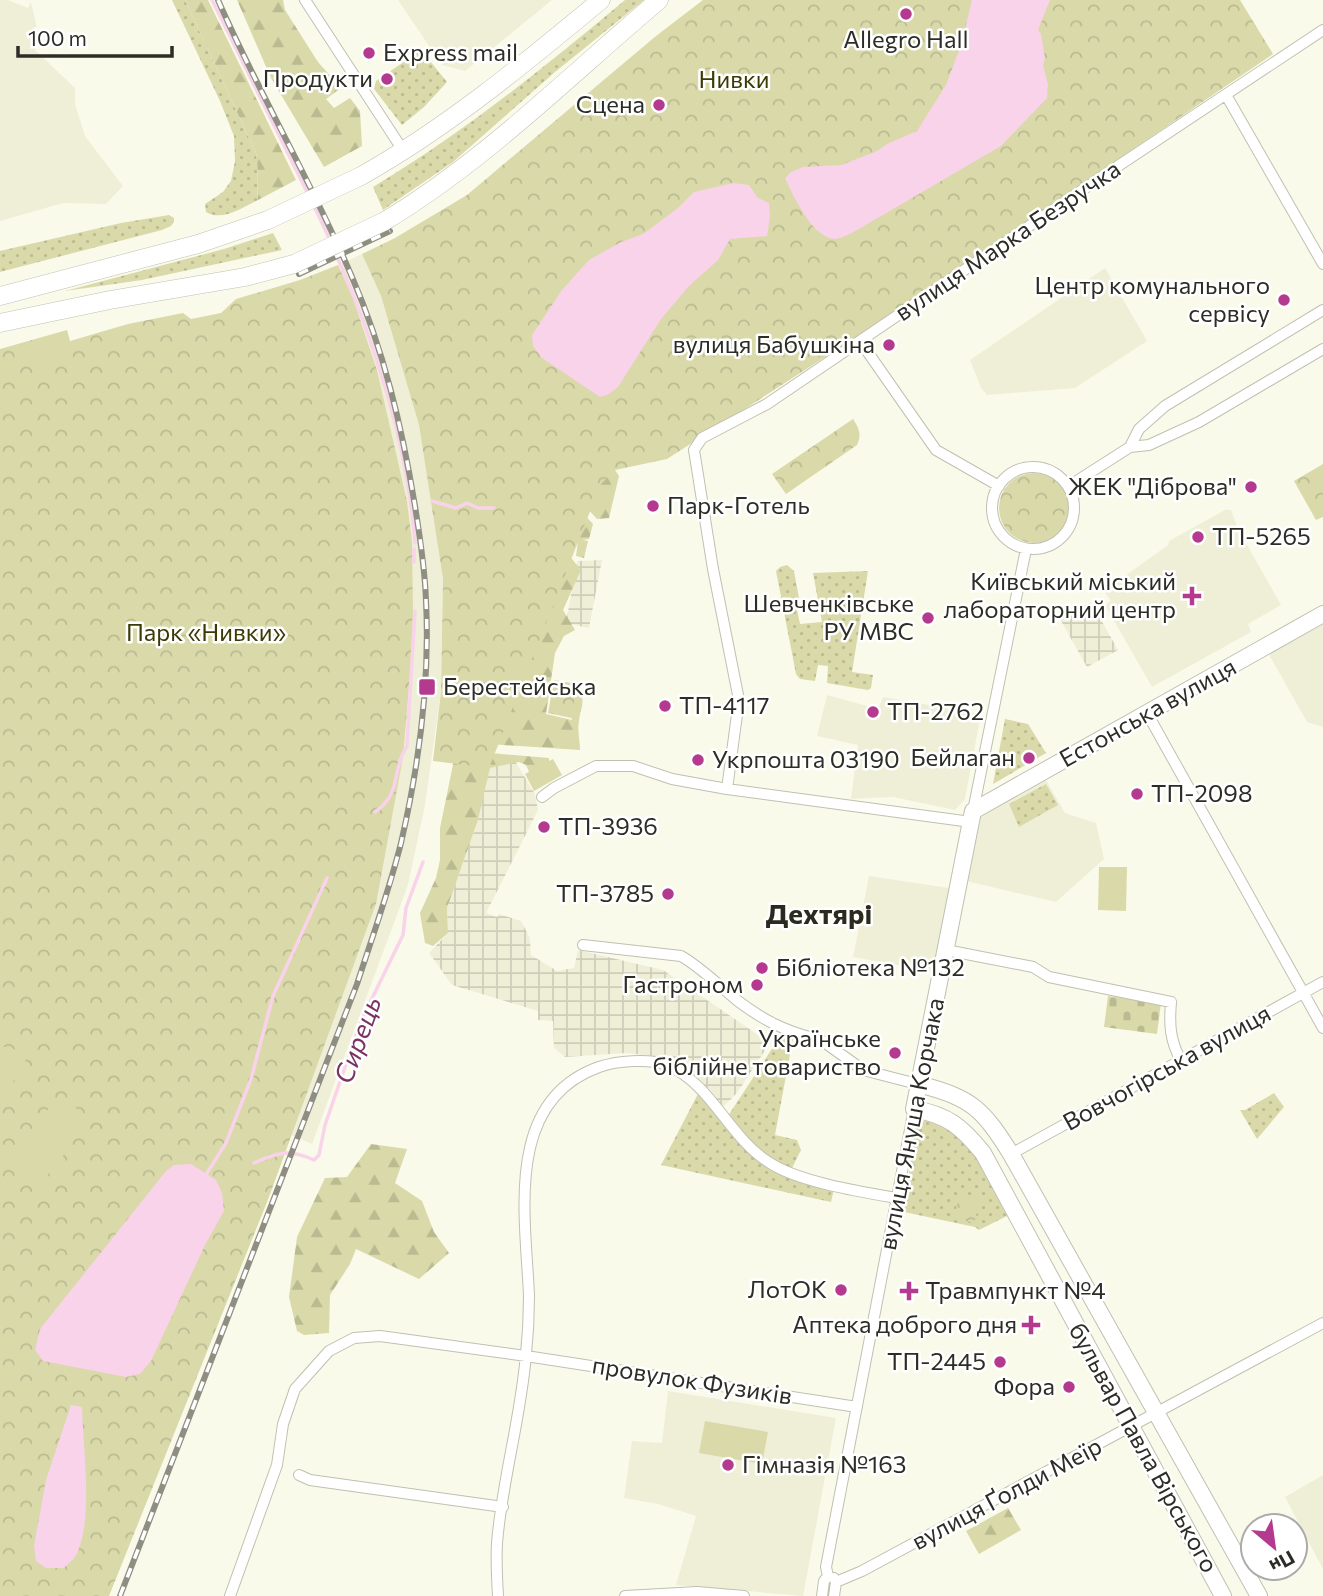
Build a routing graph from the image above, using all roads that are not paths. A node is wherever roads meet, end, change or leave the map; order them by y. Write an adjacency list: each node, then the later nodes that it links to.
1 (305, 0): 6 (street)
2 (601, 0): 6 (main road)
3 (659, 0): 10 (main road, bridge)
4 (1323, 30): 5 (street, вулиця Марка Безручка)
5 (1226, 94): 7 (street); 11 (street, вулиця Марка Безручка)
6 (404, 152): 8 (main road, bridge)
7 (1323, 264)
8 (0, 296)
9 (1323, 310): 13 (street)
10 (0, 323)
11 (860, 341): 14 (street); 19 (street, вулиця Марка Безручка)
12 (1323, 349): 13 (street)
13 (1130, 447): 15 (street)
14 (999, 486): 15 (street); 16 (street)
15 (1069, 486): 16 (street)
16 (1026, 549): 21 (street, вулиця Януша Корчака)
17 (1323, 614): 18 (street, Естонська вулиця)
18 (1147, 713): 21 (street, Естонська вулиця); 25 (street)
19 (727, 789): 20 (street); 21 (street)
20 (542, 797)
21 (972, 816): 23 (street, вулиця Януша Корчака)
22 (583, 945): 28 (street)
23 (946, 950): 27 (street); 28 (street, вулиця Януша Корчака)
24 (1323, 982): 25 (street, Вовчогірська вулиця)
25 (1303, 993): 26 (street); 27 (street, Вовчогірська вулиця)
26 (1323, 1028)
27 (1181, 1061): 30 (street, Вовчогірська вулиця)
28 (921, 1085): 29 (street, вулиця Януша Корчака); 30 (street, бульвар Павла Вірського)
29 (914, 1109): 31 (street, вулиця Януша Корчака); 36 (street, бульвар Павла Вірського)
30 (1012, 1154): 35 (street, бульвар Павла Вірського)
31 (897, 1198): 33 (street); 34 (street, вулиця Януша Корчака)
32 (1323, 1322): 35 (street, вулиця Ґолди Меїр)
33 (526, 1356): 34 (street, провулок Фузиків); 38 (street); 40 (street, провулок Фузиків)
34 (857, 1407): 39 (street, вулиця Януша Корчака)
35 (1156, 1413): 36 (street, вулиця Ґолди Меїр); 46 (street, бульвар Павла Вірського)
36 (1131, 1427): 39 (street, вулиця Ґолди Меїр); 45 (street, бульвар Павла Вірського)
37 (299, 1475): 38 (street)
38 (503, 1507): 41 (street)
39 (835, 1588): 44 (street, вулиця Януша Корчака)
40 (230, 1596)
41 (498, 1596)
42 (625, 1596): 43 (street)
43 (744, 1596)
44 (822, 1596)
45 (1223, 1596)
46 (1259, 1596)

